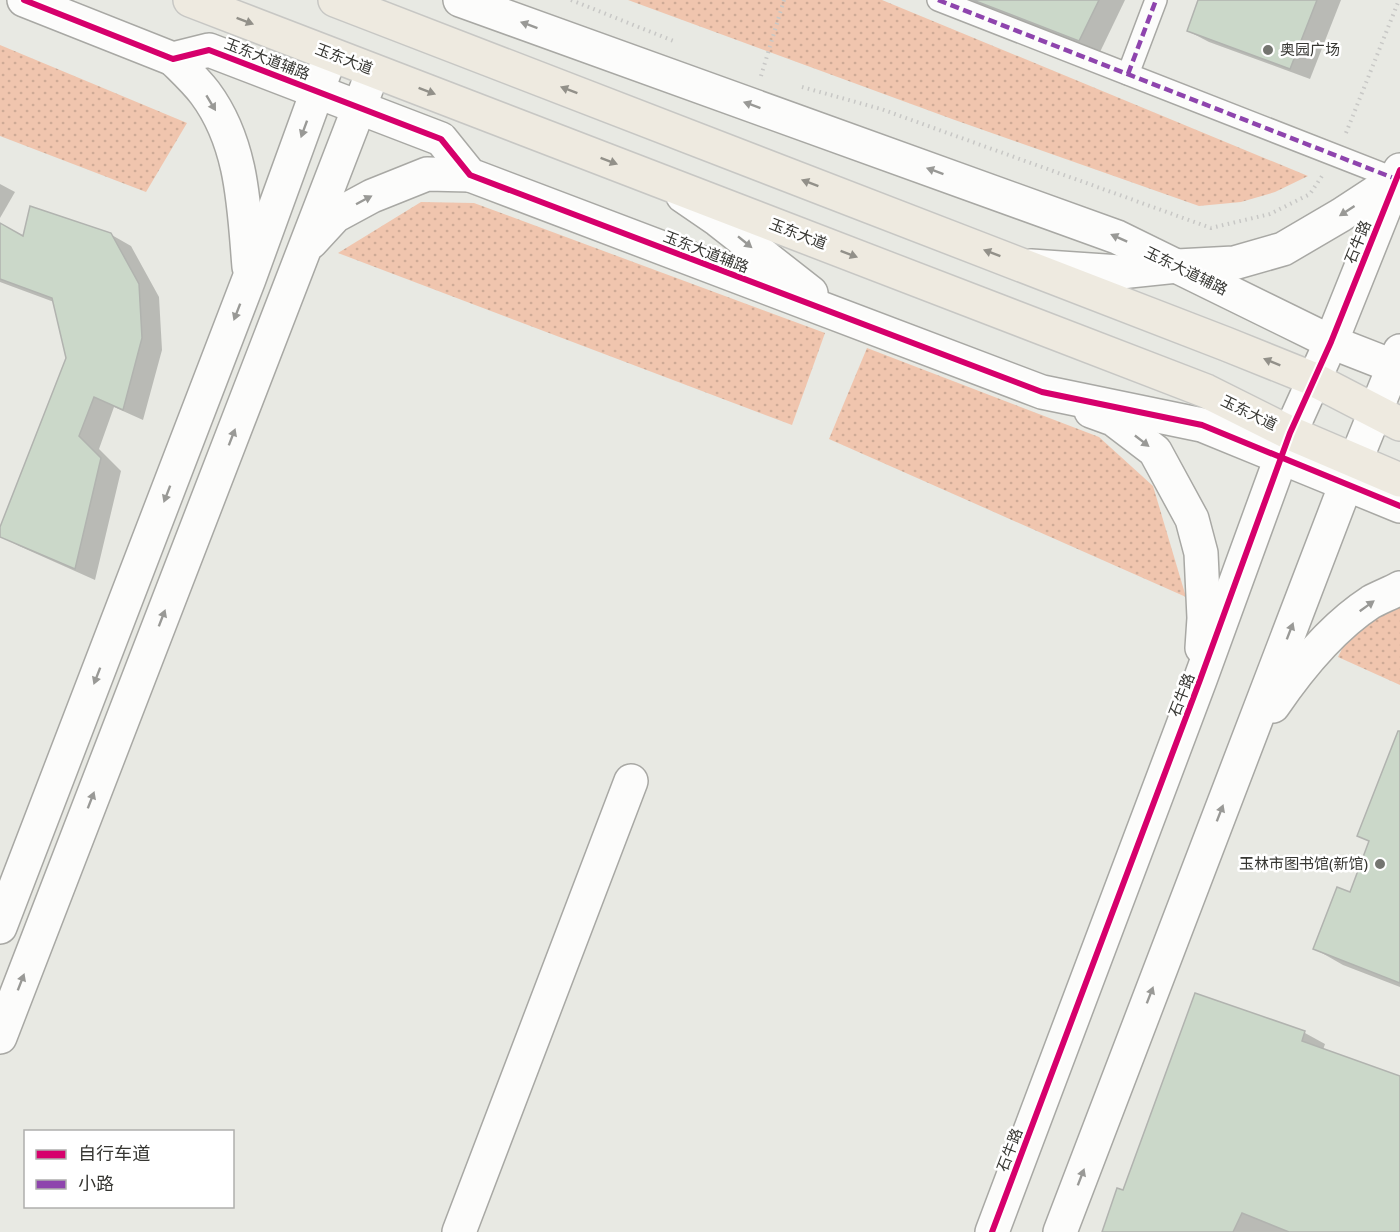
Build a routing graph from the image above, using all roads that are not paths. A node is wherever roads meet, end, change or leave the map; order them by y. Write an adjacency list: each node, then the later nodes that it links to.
1 (24, 0): 8 (street)
2 (190, 0): 7 (main road, 玉东大道, one-way to 7)
3 (335, 0): 17 (main road, one-way to 3)
4 (460, 0): 18 (street, 玉东大道辅路, one-way to 4)
5 (938, 0): 10 (street)
6 (1156, 0): 10 (street)
7 (331, 54): 9 (main road, 玉东大道); 11 (street)
8 (173, 59): 11 (street, 玉东大道辅路); 19 (street, one-way to 19)
9 (373, 70): 12 (street); 15 (main road, 玉东大道, one-way to 15)
10 (1128, 74): 13 (street)
11 (317, 92): 12 (street, 玉东大道辅路); 19 (street, one-way to 19)
12 (359, 108): 14 (street, 玉东大道辅路); 16 (street)
13 (1398, 174): 18 (street, one-way to 18); 21 (street, 石牛路)
14 (470, 175): 16 (street, one-way to 14); 24 (street, 玉东大道辅路)
15 (664, 183): 20 (main road, 玉东大道, one-way to 20); 24 (street, one-way to 24)
16 (304, 250): 35 (street, one-way to 16)
17 (1022, 265): 18 (street); 20 (main road); 23 (main road, one-way to 17)
18 (1177, 266): 21 (street, 玉东大道辅路)
19 (249, 279): 34 (street, one-way to 34)
20 (1004, 313): 26 (main road, 玉东大道)
21 (1331, 342): 22 (street, 玉东大道辅路); 23 (street, 石牛路)
22 (1398, 362): 25 (street)
23 (1313, 380): 25 (main road); 26 (street, 石牛路)
24 (1042, 392): 26 (street, 玉东大道辅路); 31 (street, one-way to 31)
25 (1388, 417): 27 (street)
26 (1286, 445): 27 (main road, 玉东大道); 31 (street, 石牛路)
27 (1351, 473): 28 (main road, 玉东大道); 29 (street); 32 (street, one-way to 27)
28 (1400, 480)
29 (1400, 506)
30 (1400, 588): 32 (street, one-way to 30)
31 (1200, 680): 37 (street, 石牛路)
32 (1247, 745): 38 (street, one-way to 32)
33 (631, 781): 36 (street)
34 (0, 927)
35 (0, 1037)
36 (459, 1232)
37 (992, 1232)
38 (1060, 1232)

